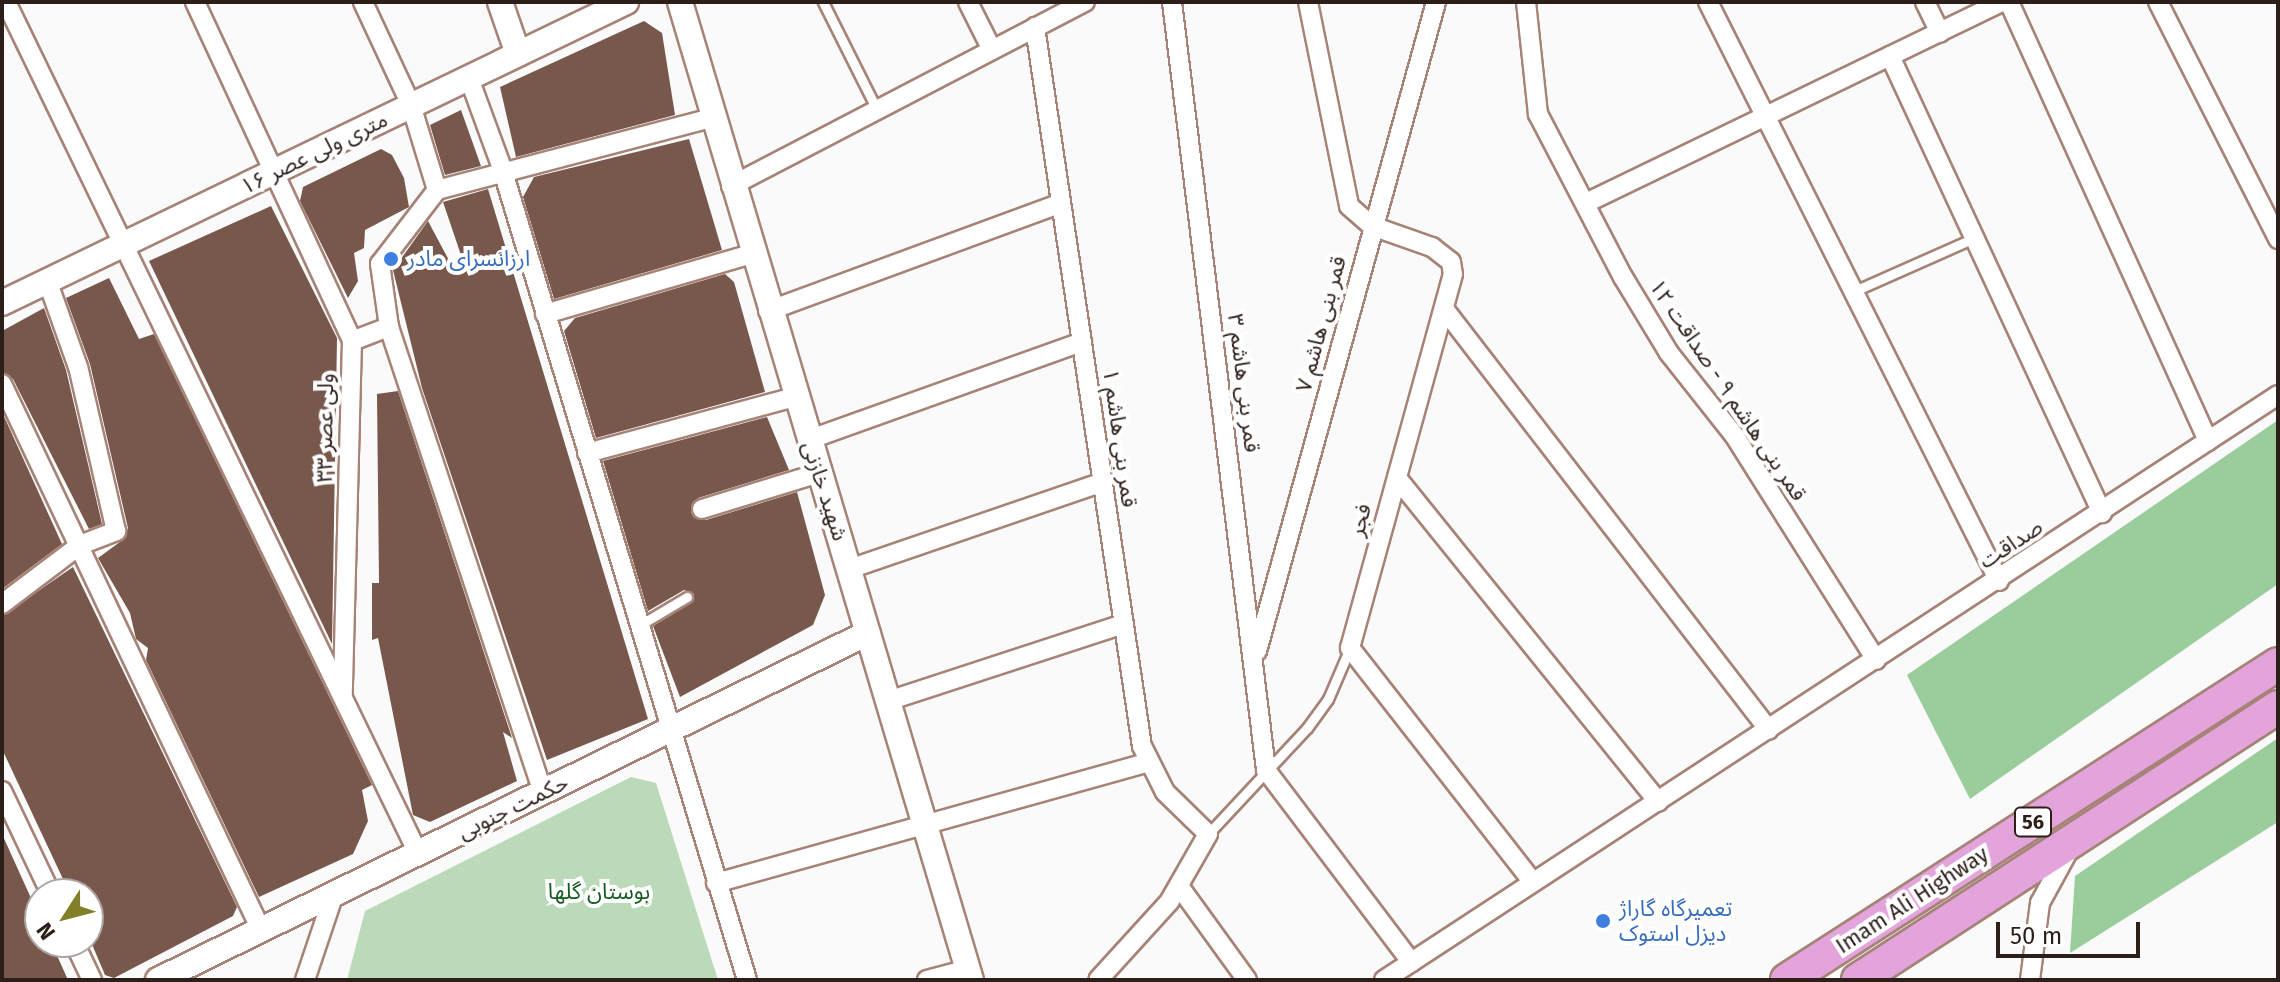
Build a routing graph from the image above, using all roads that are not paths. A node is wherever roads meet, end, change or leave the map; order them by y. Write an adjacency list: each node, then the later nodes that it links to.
1 (6, 2): 38 (street)
2 (195, 2): 30 (street, ولی عصر ۳۳)
3 (363, 2): 25 (street)
4 (500, 2): 22 (street)
5 (626, 2): 22 (street, ۱۶ متری ولی عصر)
6 (680, 2): 28 (street, شهید خازنی)
7 (823, 2): 26 (lane)
8 (968, 2): 21 (street)
9 (1085, 2): 19 (street)
10 (1172, 2): 69 (street, قمر بنی هاشم ۳)
11 (1308, 2): 35 (street)
12 (1436, 2): 35 (street, قمر بنی هاشم ۷)
13 (1526, 2): 34 (street, قمر بنی هاشم ۹ - صداقت ۱۲)
14 (1708, 2): 27 (street)
15 (1925, 2): 20 (street)
16 (2002, 2): 20 (street)
17 (2009, 2): 53 (street)
18 (2158, 2): 37 (street)
19 (1035, 27): 21 (street); 33 (street, قمر بنی هاشم ۱)
20 (1940, 33): 23 (street)
21 (991, 48): 26 (street)
22 (518, 54): 24 (street, ۱۶ متری ولی عصر)
23 (1890, 56): 27 (street); 36 (street)
24 (469, 78): 25 (street, ۱۶ متری ولی عصر); 29 (street)
25 (411, 105): 30 (street, ۱۶ متری ولی عصر); 32 (street)
26 (875, 106): 31 (street)
27 (1761, 115): 34 (street); 41 (street)
28 (711, 118): 29 (street); 31 (street, شهید خازنی)
29 (502, 168): 32 (street); 45 (street)
30 (278, 171): 38 (street, ۱۶ متری ولی عصر); 47 (street, ولی عصر ۳۳)
31 (731, 186): 39 (street, شهید خازنی)
32 (437, 190): 46 (street)
33 (1061, 203): 44 (street); 48 (street, قمر بنی هاشم ۱)
34 (1586, 203): 70 (street, قمر بنی هاشم ۹ - صداقت ۱۲)
35 (1372, 226): 43 (street, فجر); 69 (street, قمر بنی هاشم ۷)
36 (1974, 238): 41 (lane); 59 (street)
37 (2278, 239)
38 (123, 246): 40 (street, ۱۶ متری ولی عصر); 72 (street)
39 (751, 254): 44 (street, شهید خازنی); 45 (street)
40 (47, 280): 42 (street, ۱۶ متری ولی عصر); 60 (street)
41 (1852, 292): 62 (street)
42 (2, 303)
43 (1445, 310): 56 (street, فجر); 75 (street)
44 (768, 311): 51 (street, شهید خازنی)
45 (545, 314): 54 (street)
46 (389, 327): 47 (street); 80 (street)
47 (352, 341): 72 (street, ولی عصر ۳۳)
48 (1082, 342): 52 (street); 57 (street, قمر بنی هاشم ۱)
49 (2, 384): 60 (street)
50 (2278, 395): 53 (street, صداقت)
51 (794, 397): 52 (street, شهید خازنی); 54 (street)
52 (808, 440): 55 (street, شهید خازنی)
53 (2208, 441): 59 (street, صداقت)
54 (587, 453): 66 (street)
55 (819, 473): 58 (street); 61 (street, شهید خازنی)
56 (1397, 478): 68 (street, فجر); 81 (street)
57 (1103, 482): 61 (street); 65 (street, قمر بنی هاشم ۱)
58 (702, 509)
59 (2102, 513): 62 (street, صداقت)
60 (80, 545): 64 (street); 91 (street)
61 (849, 569): 67 (street, شهید خازنی)
62 (1999, 581): 70 (street, صداقت)
63 (687, 597): 66 (lane)
64 (5, 602)
65 (1124, 624): 73 (street); 77 (street, قمر بنی هاشم ۱)
66 (637, 627): 76 (street)
67 (868, 633): 73 (street, شهید خازنی); 76 (street, حکمت جنوبی)
68 (1350, 648): 78 (lane, فجر); 87 (street)
69 (1255, 659): 78 (street, قمر بنی هاشم ۳)
70 (1876, 660): 75 (street, صداقت)
71 (2278, 664): 104 (highway, Imam Ali Highway / 56)
72 (343, 701): 85 (street)
73 (888, 701): 82 (street, شهید خازنی)
74 (2278, 707): 84 (highway, Imam Ali Highway / 56)
75 (1769, 730): 81 (street, صداقت)
76 (668, 733): 80 (street, حکمت جنوبی); 88 (street)
77 (1148, 762): 82 (street); 83 (street, قمر بنی هاشم ۱)
78 (1266, 770): 83 (lane, فجر); 93 (street)
79 (2, 791): 86 (street)
80 (543, 793): 85 (street, حکمت جنوبی)
81 (1658, 802): 87 (street)
82 (926, 827): 88 (street); 94 (street, شهید خازنی)
83 (1208, 834): 89 (street)
84 (2074, 840): 95 (street); 105 (highway, Imam Ali Highway / 56)
85 (418, 853): 90 (street, حکمت جنوبی)
86 (43, 878)
87 (1532, 881): 93 (street)
88 (716, 883): 99 (street)
89 (1179, 886): 101 (street); 102 (street)
90 (334, 894): 91 (street, حکمت جنوبی); 98 (street)
91 (261, 930): 97 (street, حکمت جنوبی)
92 (82, 958): 96 (street)
93 (1411, 962): 103 (street)
94 (969, 975): 100 (street)
95 (2033, 978)
96 (92, 980)
97 (158, 980)
98 (305, 980)
99 (747, 980)
100 (927, 980)
101 (1098, 980)
102 (1247, 980)
103 (1384, 980)
104 (1787, 980)
105 (1858, 980)

